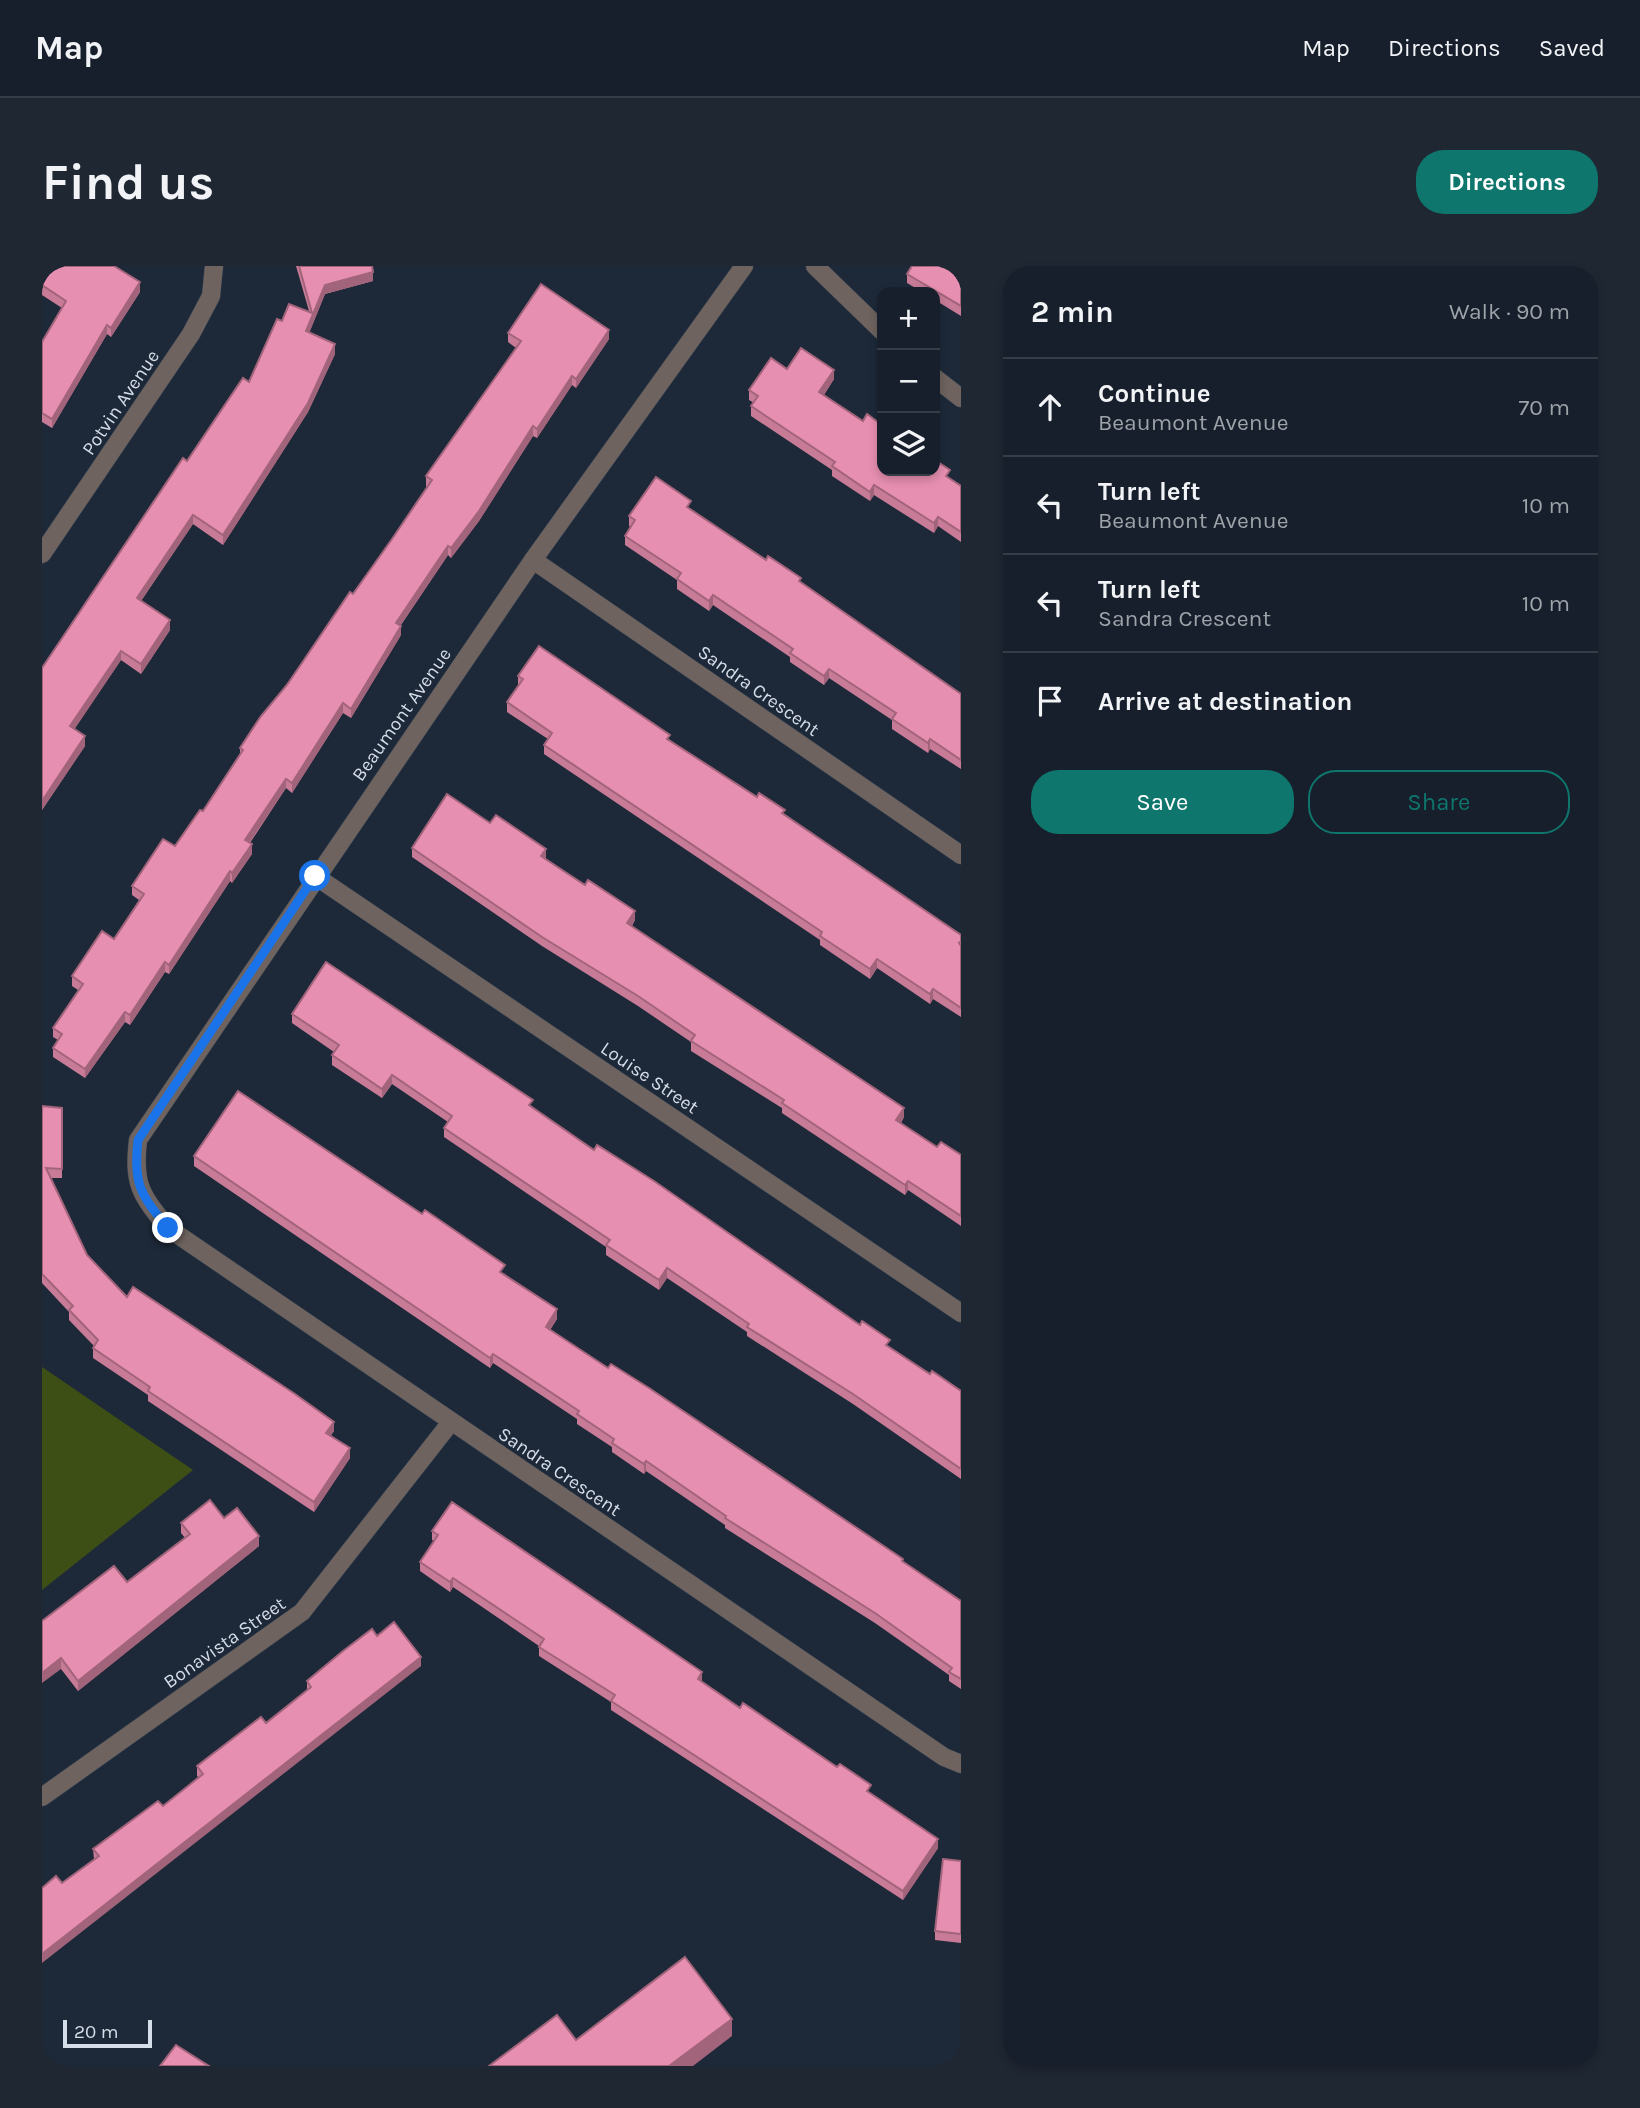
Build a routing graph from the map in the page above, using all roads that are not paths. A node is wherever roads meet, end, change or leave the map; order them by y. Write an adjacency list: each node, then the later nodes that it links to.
1 (214, 266): 7 (street, Potvin Avenue)
2 (744, 266): 8 (street, Beaumont Avenue)
3 (816, 266): 4 (street)
4 (877, 326)
5 (940, 382): 6 (street)
6 (961, 398)
7 (42, 554)
8 (533, 560): 9 (street, Sandra Crescent); 10 (street, Beaumont Avenue)
9 (961, 855)
10 (315, 876): 11 (street, Beaumont Avenue); 12 (street, Louise Street)
11 (145, 1201): 13 (street, Sandra Crescent)
12 (961, 1313)
13 (451, 1422): 14 (street, Sandra Crescent); 15 (street, Bonavista Street)
14 (961, 1764)
15 (42, 1797)

